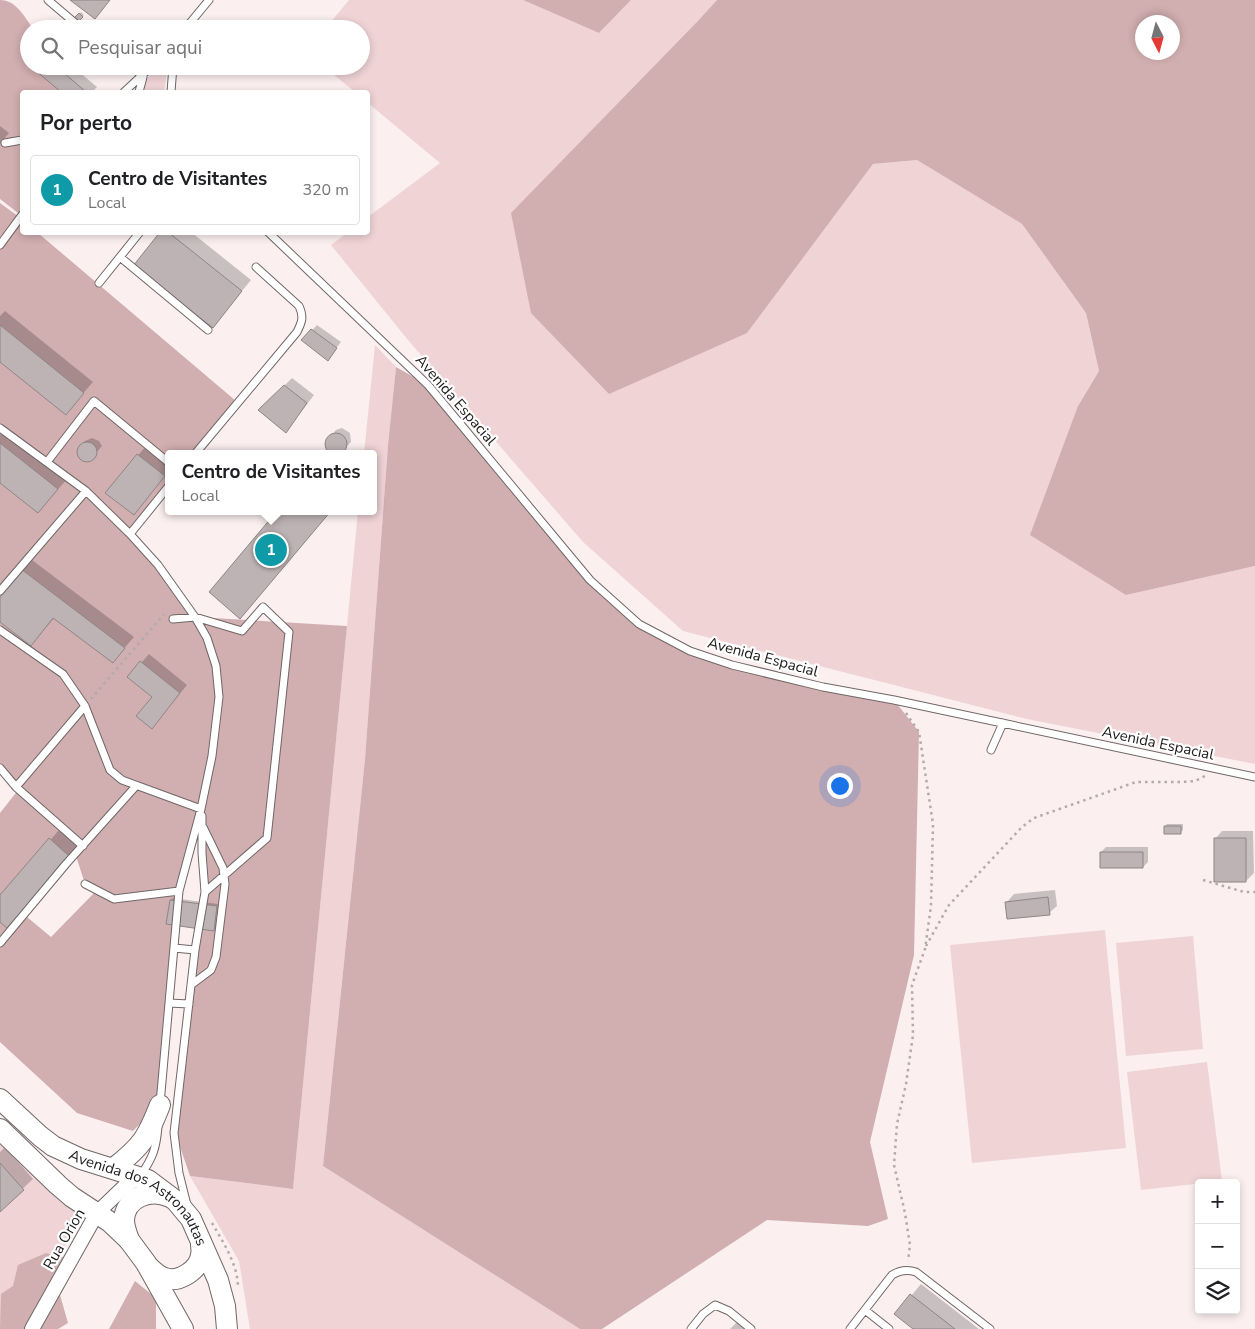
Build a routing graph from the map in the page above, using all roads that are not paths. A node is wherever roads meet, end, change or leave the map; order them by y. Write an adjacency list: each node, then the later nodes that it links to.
1 (48, 0): 3 (lane)
2 (209, 0): 4 (lane)
3 (71, 20)
4 (192, 20)
5 (172, 75): 9 (lane)
6 (143, 76): 7 (lane); 8 (lane)
7 (126, 90)
8 (140, 90)
9 (171, 90)
10 (20, 140): 11 (lane)
11 (5, 143)
12 (20, 218): 15 (lane)
13 (138, 235): 16 (lane)
14 (271, 235): 32 (lane, Avenida Espacial)
15 (0, 245)
16 (120, 257): 18 (lane); 19 (lane)
17 (256, 267): 21 (lane)
18 (99, 283)
19 (208, 330)
20 (0, 428): 23 (lane)
21 (199, 450)
22 (165, 460): 23 (lane)
23 (47, 462): 24 (lane)
24 (86, 491): 26 (lane); 27 (lane)
25 (165, 491): 26 (lane)
26 (130, 534): 28 (lane)
27 (0, 591)
28 (195, 617): 29 (lane); 40 (lane); 43 (lane)
29 (173, 619)
30 (0, 630): 31 (lane)
31 (85, 706): 38 (lane); 39 (lane)
32 (1003, 723): 33 (lane); 36 (lane, Avenida Espacial)
33 (990, 750)
34 (0, 768): 39 (lane)
35 (1255, 772): 36 (lane, Avenida Espacial)
36 (1240, 774): 37 (lane, Avenida Espacial)
37 (1255, 777)
38 (136, 786): 40 (lane); 42 (lane)
39 (16, 787): 42 (lane)
40 (202, 809): 41 (lane); 45 (lane)
41 (202, 826): 43 (lane); 46 (lane)
42 (83, 846): 47 (lane)
43 (224, 875): 46 (lane); 50 (lane)
44 (85, 884): 45 (lane)
45 (179, 891): 48 (lane)
46 (205, 892): 49 (lane)
47 (0, 943)
48 (174, 948): 49 (lane); 51 (lane)
49 (195, 950): 50 (lane)
50 (191, 986): 52 (lane)
51 (169, 1003): 52 (lane); 54 (lane)
52 (189, 1004): 60 (lane)
53 (0, 1098): 56 (main road, Avenida dos Astronautas)
54 (160, 1105): 56 (main road); 57 (lane)
55 (0, 1129): 59 (main road, Avenida dos Astronautas)
56 (114, 1168): 57 (main road, Avenida dos Astronautas)
57 (139, 1177): 58 (main road, Avenida dos Astronautas); 59 (street, Rua Orion)
58 (176, 1201): 60 (main road, Avenida dos Astronautas); 61 (main road)
59 (98, 1213): 61 (main road, Avenida dos Astronautas); 65 (street, Rua Orion)
60 (191, 1219): 62 (main road, Avenida dos Astronautas)
61 (129, 1240): 63 (main road, Avenida dos Astronautas)
62 (201, 1243): 63 (main road); 67 (main road, Avenida dos Astronautas)
63 (146, 1263): 66 (main road, Avenida dos Astronautas)
64 (865, 1310): 70 (lane); 71 (lane); 72 (lane)
65 (32, 1329)
66 (183, 1329)
67 (228, 1329)
68 (691, 1329): 69 (lane)
69 (751, 1329)
70 (850, 1329)
71 (889, 1329)
72 (990, 1329)

